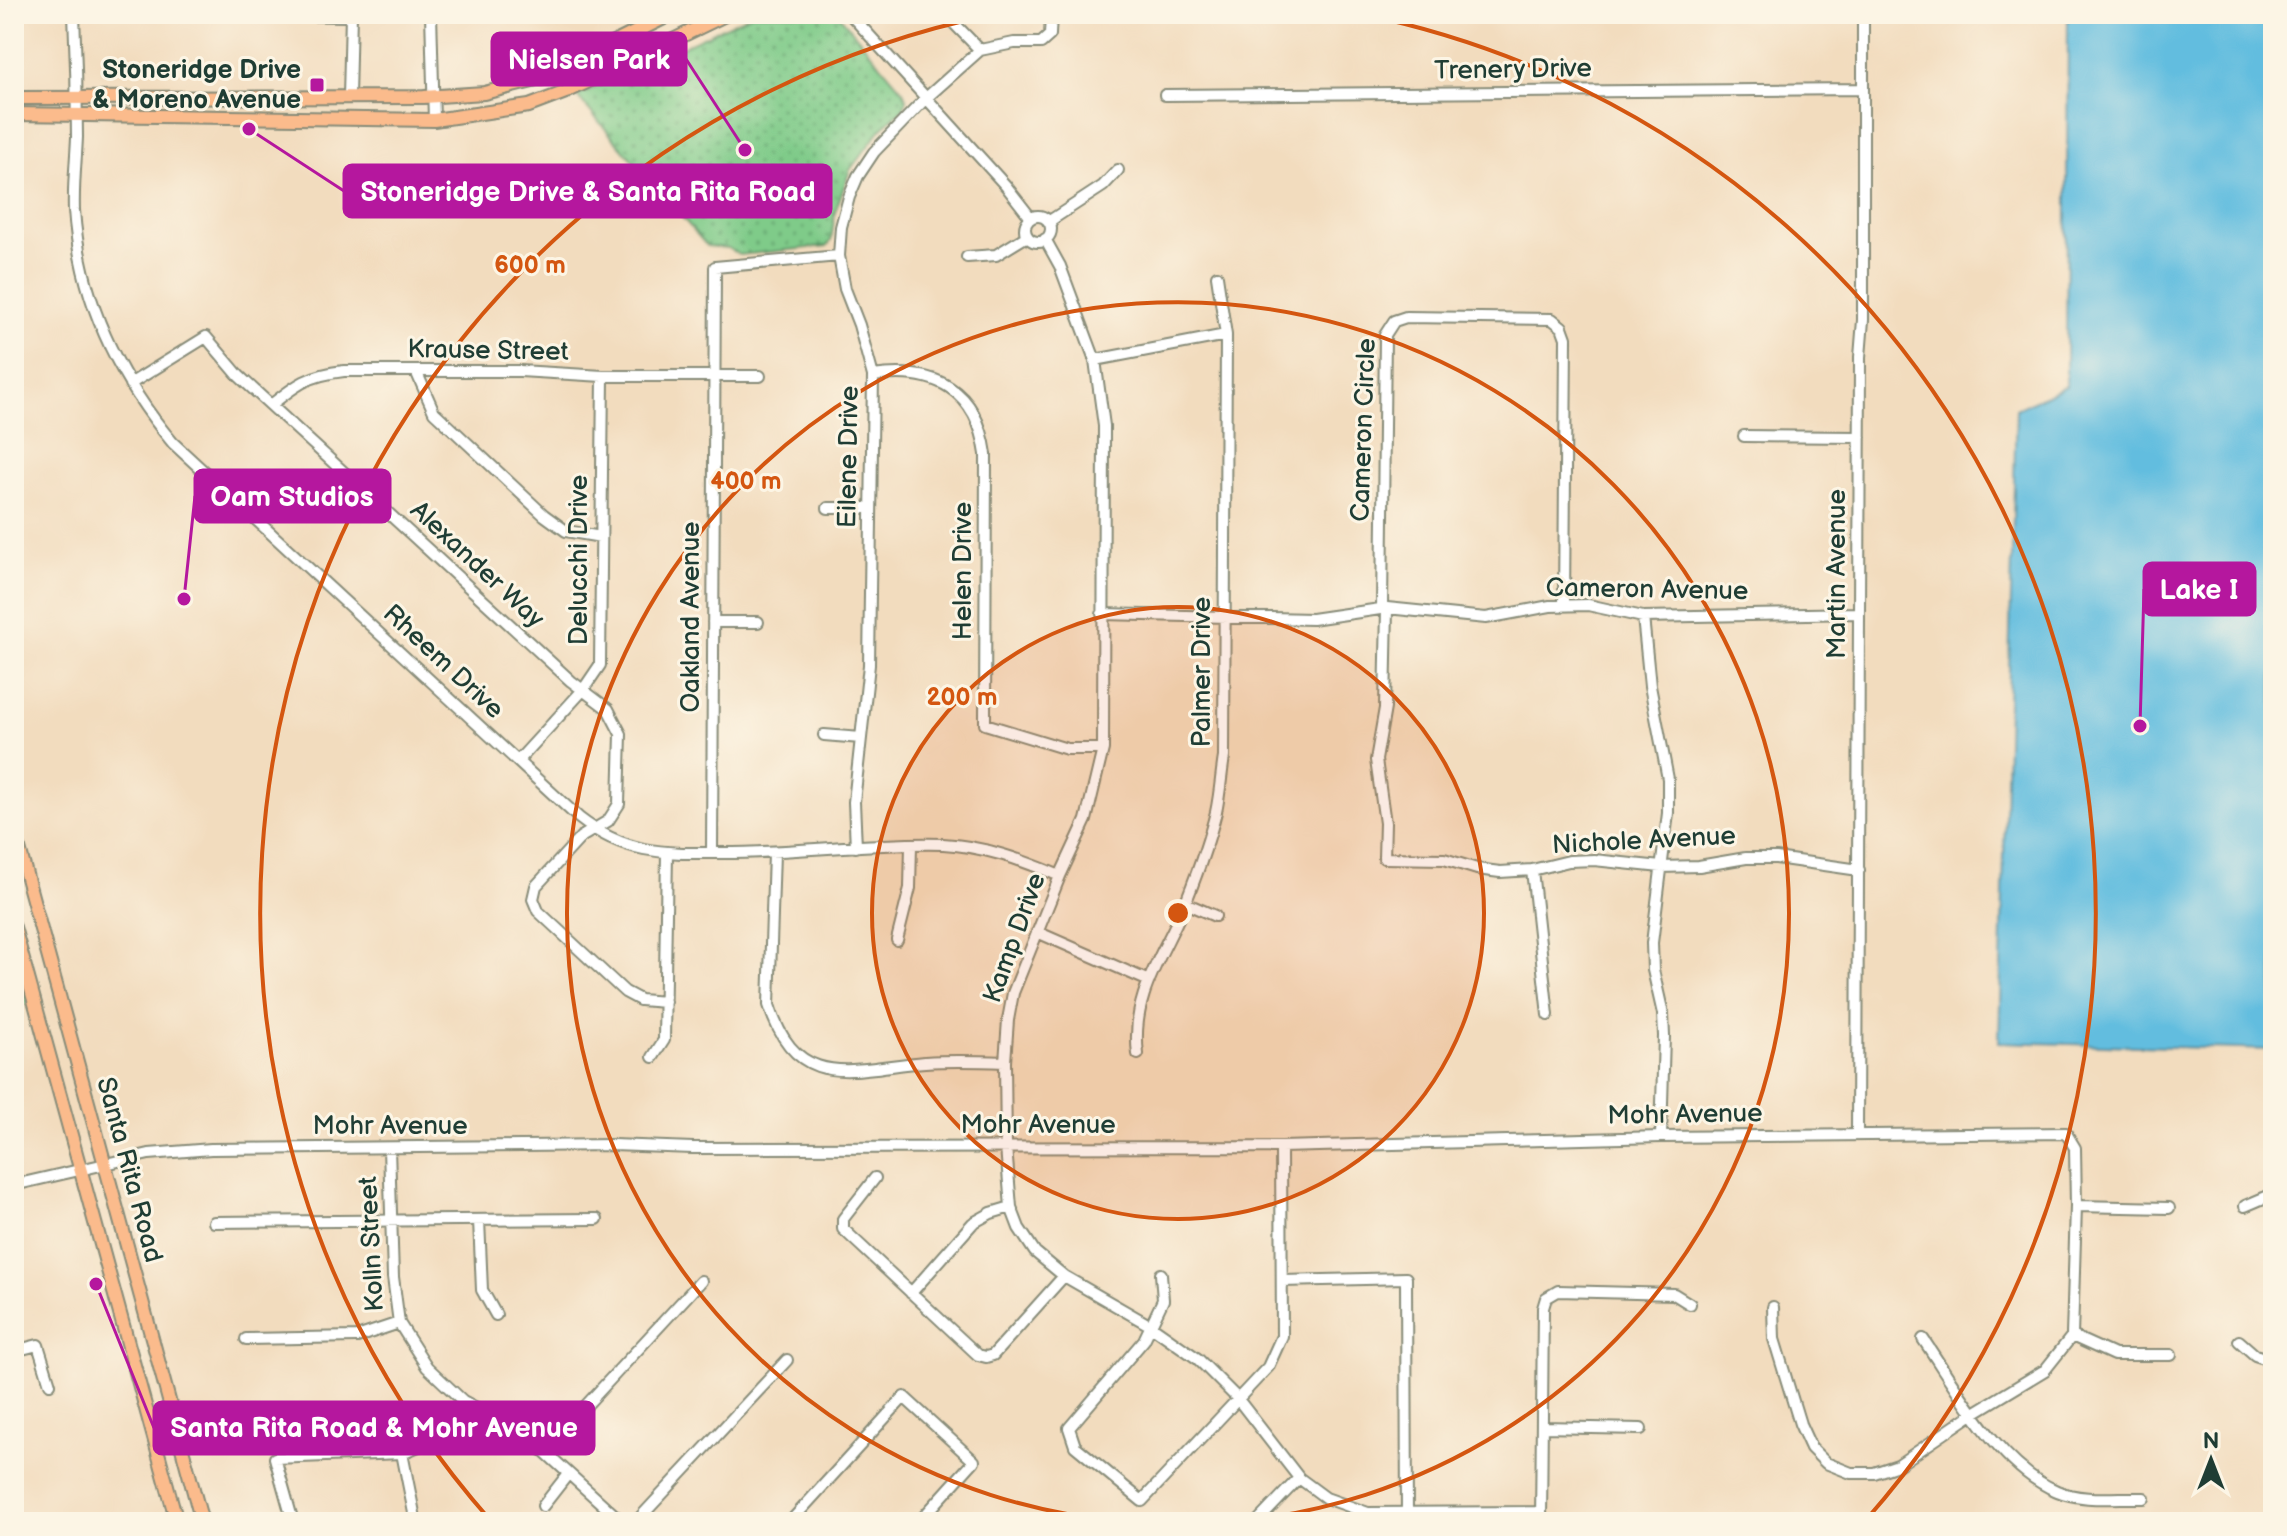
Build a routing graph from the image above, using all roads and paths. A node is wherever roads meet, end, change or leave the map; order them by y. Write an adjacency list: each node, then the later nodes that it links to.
1 (74, 14): 15 (street, Rheem Drive)
2 (212, 14): 10 (street)
3 (431, 14): 14 (street)
4 (672, 14): 14 (main road)
5 (727, 14): 21 (main road)
6 (850, 14): 18 (street)
7 (945, 14): 11 (street)
8 (1051, 14): 11 (street)
9 (1863, 14): 12 (street, Martin Avenue)
10 (350, 15): 16 (street)
11 (980, 50): 18 (street, Eilene Drive)
12 (1862, 89): 13 (street, Trenery Drive); 40 (street, Martin Avenue)
13 (1165, 95)
14 (433, 96): 16 (main road); 21 (street)
15 (76, 97): 16 (main road); 17 (main road); 20 (street, Rheem Drive)
16 (349, 97)
17 (14, 98)
18 (925, 99): 23 (street); 27 (street, Eilene Drive)
19 (14, 114): 20 (main road)
20 (76, 115): 21 (main road); 37 (street, Rheem Drive)
21 (434, 120)
22 (1118, 170): 24 (street)
23 (1031, 218): 24 (street); 25 (street)
24 (1048, 222): 26 (street)
25 (1027, 236): 26 (street); 28 (street)
26 (1045, 239): 31 (street, Kamp Drive)
27 (839, 256): 33 (street, Oakland Avenue); 36 (street, Eilene Drive)
28 (967, 257)
29 (1217, 276): 30 (street, Palmer Drive)
30 (1226, 335): 31 (street); 48 (street, Palmer Drive)
31 (1095, 360): 47 (street, Kamp Drive)
32 (416, 371): 34 (street, Krause Street); 38 (street, Krause Street); 43 (street)
33 (714, 374): 34 (street, Krause Street); 35 (street, Krause Street); 50 (street, Oakland Avenue)
34 (603, 376): 43 (street, Delucchi Drive)
35 (760, 376)
36 (873, 376): 42 (street, Eilene Drive); 55 (street, Helen Drive)
37 (130, 384): 38 (street, Alexander Way); 56 (street, Rheem Drive)
38 (271, 405): 52 (street, Alexander Way)
39 (1744, 436): 40 (street)
40 (1860, 437): 46 (street, Martin Avenue)
41 (828, 508): 42 (street)
42 (871, 508): 54 (street, Eilene Drive)
43 (601, 537): 52 (street, Delucchi Drive)
44 (1564, 606): 45 (street, Cameron Avenue); 45 (street, Cameron Circle); 49 (street, Cameron Avenue)
45 (1384, 608): 48 (street, Cameron Avenue); 65 (street, Nichole Avenue)
46 (1858, 613): 49 (street, Cameron Avenue); 66 (street, Martin Avenue)
47 (1102, 614): 48 (street, Cameron Avenue); 55 (street, Kamp Drive)
48 (1225, 617): 68 (street, Palmer Drive)
49 (1643, 617): 64 (street)
50 (713, 622): 51 (street); 62 (street, Oakland Avenue)
51 (758, 622)
52 (583, 690): 56 (street, Delucchi Drive); 58 (street, Alexander Way)
53 (824, 735): 54 (street)
54 (861, 738): 60 (street, Eilene Drive)
55 (1103, 749): 67 (street, Kamp Drive)
56 (518, 761): 58 (street, Rheem Drive)
57 (14, 830): 84 (main road, Santa Rita Road)
58 (595, 830): 61 (street, Rheem Drive); 74 (street, Alexander Way)
59 (911, 845): 60 (street, Rheem Drive); 67 (street, Rheem Drive); 72 (street)
60 (856, 847): 63 (street, Rheem Drive)
61 (667, 852): 62 (street, Rheem Drive); 74 (street)
62 (712, 853): 63 (street, Rheem Drive)
63 (774, 853): 78 (street)
64 (1661, 867): 65 (street, Nichole Avenue); 66 (street, Nichole Avenue); 80 (street)
65 (1532, 870): 75 (street)
66 (1859, 870): 79 (street, Martin Avenue)
67 (1060, 876): 71 (street, Kamp Drive)
68 (1185, 903): 69 (street); 73 (street, Palmer Drive)
69 (1215, 916)
70 (14, 927): 85 (main road, Santa Rita Road)
71 (1037, 932): 73 (street); 78 (street, Kamp Drive)
72 (897, 940)
73 (1149, 981): 76 (street, Palmer Drive)
74 (665, 1002): 77 (street)
75 (1548, 1015)
76 (1138, 1054)
77 (653, 1057)
78 (1005, 1062): 81 (street, Kamp Drive)
79 (1857, 1135): 80 (street, Mohr Avenue); 89 (street, Mohr Avenue)
80 (1661, 1137): 82 (street, Mohr Avenue)
81 (1006, 1147): 82 (street, Mohr Avenue); 83 (street, Mohr Avenue); 91 (street, Kamp Drive)
82 (1281, 1147): 100 (street)
83 (389, 1148): 84 (street, Mohr Avenue); 94 (street, Kolln Street)
84 (106, 1165): 85 (street, Mohr Avenue); 122 (main road, Santa Rita Road)
85 (80, 1171): 87 (street, Mohr Avenue); 124 (main road, Santa Rita Road)
86 (875, 1178): 101 (street)
87 (14, 1185)
88 (2273, 1194): 90 (street)
89 (2076, 1206): 92 (street); 107 (street)
90 (2245, 1206)
91 (1011, 1207): 98 (street, Kamp Drive); 101 (street)
92 (2169, 1208)
93 (597, 1219): 95 (street)
94 (390, 1220): 95 (street); 96 (street); 105 (street, Kolln Street)
95 (479, 1220): 104 (street)
96 (214, 1222)
97 (1161, 1274): 106 (street)
98 (1064, 1276): 101 (street); 106 (street, Kamp Drive)
99 (701, 1281): 121 (street)
100 (1282, 1281): 116 (street); 131 (street)
101 (911, 1293)
102 (1690, 1304): 119 (street)
103 (1773, 1307): 118 (street)
104 (496, 1315)
105 (399, 1323): 108 (street); 117 (street, Kolln Street)
106 (1151, 1326): 116 (street, Kamp Drive); 116 (street)
107 (2072, 1336): 112 (street); 118 (street)
108 (246, 1339)
109 (1923, 1339): 118 (street)
110 (2239, 1341): 114 (street)
111 (14, 1351): 115 (street)
112 (2171, 1355)
113 (787, 1360): 136 (street)
114 (2273, 1361)
115 (50, 1384)
116 (1237, 1398): 126 (street, Kamp Drive)
117 (463, 1401): 121 (street, Kolln Street); 123 (street)
118 (1974, 1413): 127 (street)
119 (1542, 1427): 120 (street); 129 (street)
120 (1641, 1429)
121 (544, 1451): 125 (street, Kolln Street)
122 (182, 1453): 124 (main road); 133 (main road, Santa Rita Road)
123 (402, 1453): 130 (street); 134 (street)
124 (160, 1460): 132 (main road, Santa Rita Road)
125 (568, 1474): 128 (street); 135 (street, Kolln Street)
126 (1299, 1478): 131 (street, Kamp Drive); 139 (street)
127 (2144, 1498)
128 (543, 1506)
129 (1540, 1517): 131 (street, Kamp Drive)
130 (415, 1518)
131 (1407, 1518)
132 (177, 1522)
133 (202, 1522)
134 (293, 1522)
135 (622, 1522)
136 (636, 1522)
137 (790, 1522): 138 (street)
138 (919, 1522)
139 (1257, 1522)

